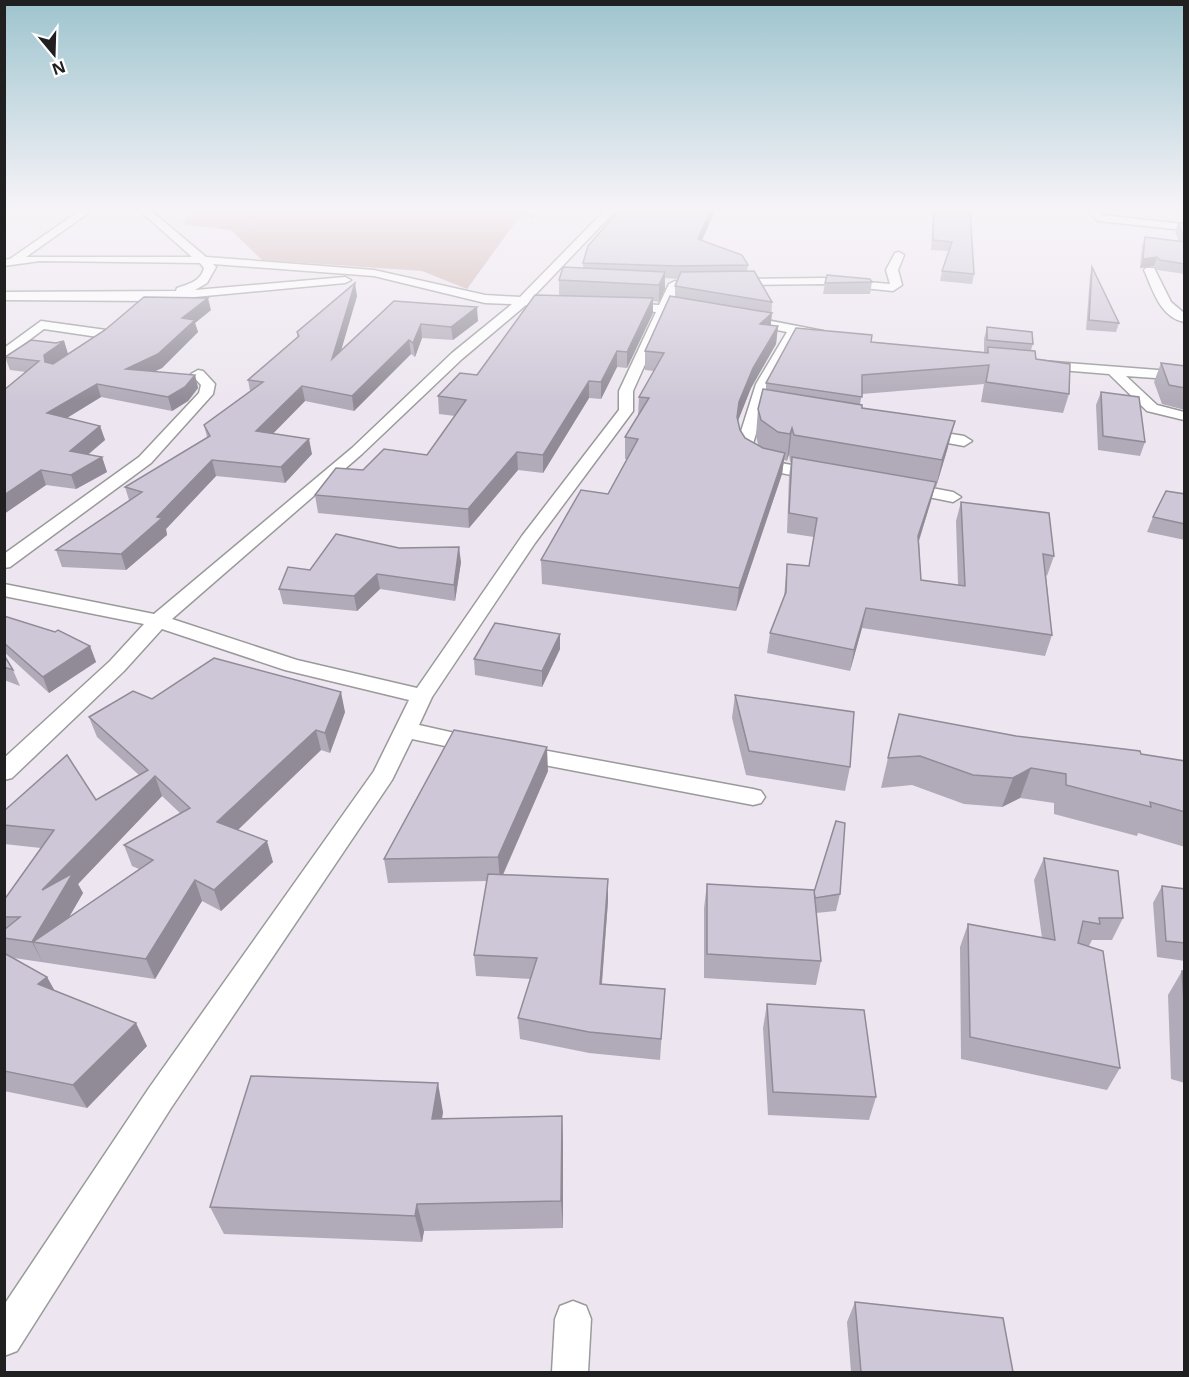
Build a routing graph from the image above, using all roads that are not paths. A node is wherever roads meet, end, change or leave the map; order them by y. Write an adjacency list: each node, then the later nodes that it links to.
1 (209, 273): 10 (street)
2 (365, 273): 6 (street)
3 (550, 273): 12 (street)
4 (893, 273): 7 (street)
5 (1151, 273): 17 (street)
6 (386, 276): 10 (street); 12 (street)
7 (722, 282)
8 (675, 284): 15 (street)
9 (4, 297): 11 (street)
10 (152, 297): 11 (street)
11 (71, 299): 19 (street)
12 (522, 302): 13 (street); 36 (street)
13 (574, 304)
14 (608, 306): 15 (street)
15 (664, 308): 16 (street); 37 (street)
16 (712, 314)
17 (1185, 318)
18 (740, 319): 20 (street)
19 (41, 326): 22 (street); 23 (street)
20 (795, 330): 21 (street); 31 (street)
21 (831, 337)
22 (81, 354)
23 (4, 355)
24 (1028, 364): 25 (street)
25 (1113, 371): 27 (street); 28 (street)
26 (198, 374): 34 (street)
27 (1185, 376)
28 (1185, 416)
29 (906, 432): 30 (street)
30 (964, 441)
31 (839, 477)
32 (884, 485): 33 (street)
33 (953, 497)
34 (4, 563)
35 (4, 590): 36 (street)
36 (158, 621): 37 (street); 39 (street)
37 (422, 696): 38 (street)
38 (405, 730): 40 (street); 42 (street)
39 (4, 772)
40 (753, 797)
41 (573, 1319): 43 (street)
42 (4, 1338)
43 (570, 1372)

